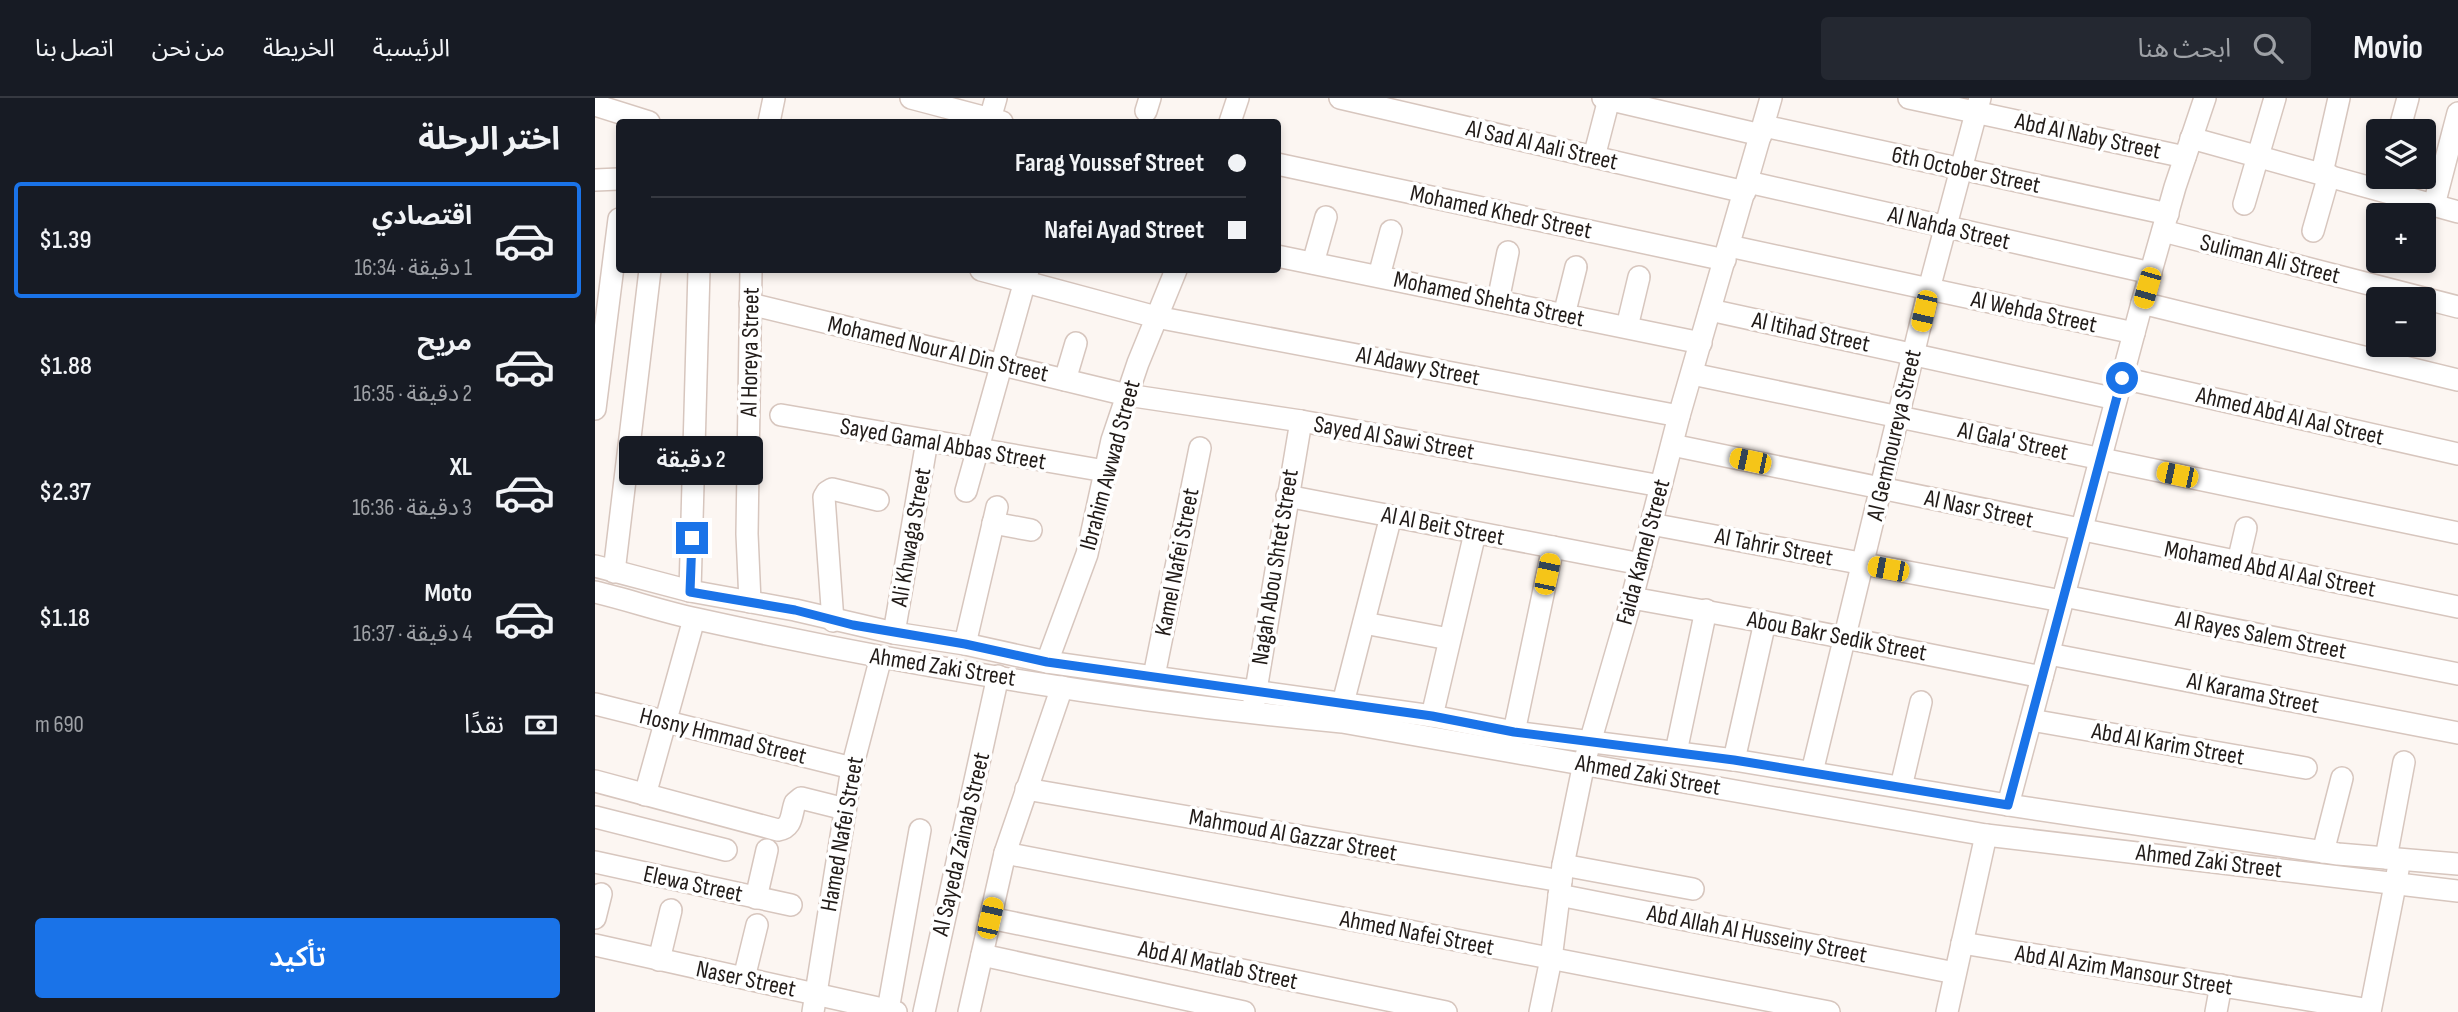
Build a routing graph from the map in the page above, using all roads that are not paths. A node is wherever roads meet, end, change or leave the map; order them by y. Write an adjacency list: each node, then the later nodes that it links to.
1 (774, 98): 17 (street)
2 (911, 98): 18 (street)
3 (996, 98): 19 (street)
4 (1238, 98): 20 (street)
5 (1340, 98): 25 (street, Al Sad Al Aali Street)
6 (1772, 98): 22 (street, Faida Kamel Street)
7 (1909, 98): 14 (street, Abd Al Naby Street)
8 (2203, 98): 23 (street)
9 (2275, 98): 24 (street)
10 (2339, 98): 28 (street)
11 (2408, 98): 21 (street)
12 (1606, 99): 22 (street, 6th October Street); 25 (street)
13 (595, 105): 16 (street)
14 (1978, 106): 23 (street, Abd Al Naby Street); 27 (street, Al Gemhoureya Street)
15 (2458, 113): 34 (street)
16 (639, 119)
17 (770, 119)
18 (989, 119)
19 (996, 119)
20 (1231, 119)
21 (2402, 119)
22 (1762, 130): 27 (street, 6th October Street); 31 (street, Faida Kamel Street)
23 (2188, 147): 24 (street, Abd Al Naby Street); 39 (street)
24 (2259, 156): 28 (street, Abd Al Naby Street); 35 (street)
25 (1594, 157): 31 (street, Al Sad Al Aali Street)
26 (1281, 165): 45 (street, Mohamed Khedr Street)
27 (1961, 169): 39 (street, 6th October Street); 40 (street, Al Gemhoureya Street)
28 (2326, 174): 32 (street, Abd Al Naby Street); 42 (street)
29 (616, 179): 30 (street)
30 (595, 180)
31 (1746, 187): 40 (street, Al Nahda Street); 45 (street, Faida Kamel Street)
32 (2391, 195): 33 (street, Abd Al Naby Street)
33 (2425, 203)
34 (2435, 203)
35 (2244, 204)
36 (2436, 206): 37 (street, Abd Al Naby Street)
37 (2458, 212)
38 (1326, 217): 47 (street)
39 (2165, 223): 54 (street); 62 (street, Suliman Ali Street)
40 (1945, 227): 54 (street, Al Nahda Street); 58 (street, Al Gemhoureya Street)
41 (1391, 231): 56 (street)
42 (2313, 232)
43 (616, 243): 78 (street)
44 (1509, 252): 59 (street)
45 (1727, 253): 58 (street, Al Wehda Street); 63 (street, Faida Kamel Street)
46 (1281, 257): 47 (street, Mohamed Shehta Street)
47 (1313, 263): 56 (street, Mohamed Shehta Street)
48 (1576, 267): 64 (street)
49 (650, 273): 106 (street)
50 (699, 273): 108 (street)
51 (751, 273): 61 (street, Al Horeya Street)
52 (1009, 273): 55 (street, Al Adawy Street)
53 (1175, 273): 65 (street, Ibrahim Awwad Street)
54 (2151, 273): 60 (street)
55 (1027, 275): 65 (street, Al Adawy Street); 71 (street)
56 (1378, 276): 59 (street, Mohamed Shehta Street)
57 (1639, 277): 66 (street)
58 (1929, 289): 67 (street, Al Wehda Street); 70 (street, Al Gemhoureya Street)
59 (1498, 301): 64 (street, Mohamed Shehta Street)
60 (2142, 303): 67 (street); 75 (street)
61 (750, 304): 71 (street, Mohamed Nour Al Din Street); 111 (street, Al Horeya Street)
62 (2458, 307)
63 (1710, 310): 68 (street, Faida Kamel Street); 70 (street, Al Itihad Street)
64 (1564, 315): 66 (street, Mohamed Shehta Street)
65 (1156, 317): 76 (street, Ibrahim Awwad Street); 80 (street, Al Adawy Street)
66 (1627, 327): 68 (street, Mohamed Shehta Street)
67 (2134, 333): 73 (street)
68 (1701, 342): 72 (street, Faida Kamel Street)
69 (1076, 343): 74 (street)
70 (1913, 355): 77 (street, Al Itihad Street); 81 (street, Al Gemhoureya Street)
71 (1002, 365): 74 (street, Mohamed Nour Al Din Street); 86 (street)
72 (1692, 374): 80 (street, Faida Kamel Street); 81 (street, Al Gala' Street)
73 (2122, 378): 77 (street); 87 (street, Ahmed Abd Al Aal Street)
74 (1065, 380): 76 (street, Mohamed Nour Al Din Street)
75 (2458, 380)
76 (1127, 395): 82 (street, Sayed Al Sawi Street); 89 (street, Ibrahim Awwad Street)
77 (2116, 399): 88 (street)
78 (595, 409)
79 (781, 415): 83 (street, Sayed Gamal Abbas Street)
80 (1679, 416): 84 (street, Faida Kamel Street)
81 (1898, 417): 88 (street, Al Gala' Street); 91 (street, Al Gemhoureya Street)
82 (1301, 421): 90 (street, Sayed Al Sawi Street); 93 (street, Nagah Abou Shtet Street)
83 (927, 441): 86 (street, Sayed Gamal Abbas Street); 119 (street, Ali Khwaga Street)
84 (1672, 444): 90 (street, Faida Kamel Street); 91 (street, Al Nasr Street)
85 (1200, 448): 129 (street, Kamel Nafei Street)
86 (977, 450): 89 (street, Sayed Gamal Abbas Street); 92 (street)
87 (2458, 454)
88 (2101, 459): 99 (street); 101 (street, Al Gala' Street)
89 (1105, 471): 126 (street, Ibrahim Awwad Street)
90 (1661, 486): 96 (street, Faida Kamel Street)
91 (1881, 489): 99 (street, Al Nasr Street); 105 (street, Al Gemhoureya Street)
92 (966, 491)
93 (1287, 496): 95 (street, Al Al Beit Street); 132 (street, Nagah Abou Shtet Street)
94 (878, 500): 116 (street)
95 (1391, 516): 100 (street, Al Al Beit Street); 118 (street)
96 (1651, 524): 104 (street, Faida Kamel Street); 105 (street, Al Tahrir Street)
97 (2246, 528): 103 (street)
98 (1031, 530): 123 (street)
99 (2081, 531): 103 (street, Mohamed Abd Al Aal Street); 110 (street)
100 (1475, 533): 102 (street, Al Al Beit Street); 121 (street)
101 (2458, 533)
102 (1553, 548): 104 (street, Al Al Beit Street); 140 (street)
103 (2238, 562): 112 (street, Mohamed Abd Al Aal Street)
104 (1641, 564): 109 (street, Faida Kamel Street)
105 (1863, 564): 110 (street, Al Tahrir Street); 122 (street, Al Gemhoureya Street)
106 (604, 569): 108 (street, Ahmed Zaki Street)
107 (595, 592): 115 (street, Ahmed Zaki Street)
108 (690, 592): 111 (street, Ahmed Zaki Street)
109 (1632, 598): 114 (street, Abou Bakr Sedik Street); 142 (street, Faida Kamel Street)
110 (2063, 598): 124 (street); 127 (street, Al Rayes Salem Street)
111 (750, 602): 113 (street, Ahmed Zaki Street)
112 (2458, 607)
113 (795, 610): 116 (street, Ahmed Zaki Street); 120 (street)
114 (1706, 610): 117 (street, Abou Bakr Sedik Street); 143 (street)
115 (694, 619): 120 (street, Ahmed Zaki Street); 139 (street)
116 (833, 621): 119 (street, Ahmed Zaki Street)
117 (1765, 622): 122 (street, Abou Bakr Sedik Street); 144 (street)
118 (1364, 623): 121 (street); 134 (street)
119 (894, 633): 123 (street, Ahmed Zaki Street)
120 (790, 638): 125 (street, Ahmed Zaki Street)
121 (1449, 639): 137 (street)
122 (1845, 639): 130 (street, Abou Bakr Sedik Street); 149 (street, Al Gemhoureya Street)
123 (965, 644): 126 (street, Ahmed Zaki Street)
124 (2049, 654): 130 (street); 141 (street, Al Karama Street)
125 (881, 657): 128 (street, Ahmed Zaki Street); 147 (street, Hamed Nafei Street)
126 (1047, 662): 129 (street, Ahmed Zaki Street)
127 (2458, 674)
128 (998, 676): 131 (street, Ahmed Zaki Street); 179 (street, Al Sayeda Zainab Street)
129 (1154, 676): 132 (street, Ahmed Zaki Street)
130 (2042, 677): 138 (street)
131 (1062, 687): 136 (street, Ahmed Zaki Street); 153 (street)
132 (1255, 691): 134 (street, Ahmed Zaki Street); 136 (street, Nagah Abou Shtet Street)
133 (1921, 702): 152 (street)
134 (1343, 703): 137 (street, Ahmed Zaki Street)
135 (595, 704): 139 (street, Hosny Hmmad Street)
136 (1252, 714): 146 (street, Ahmed Zaki Street)
137 (1432, 716): 140 (street, Ahmed Zaki Street)
138 (2031, 720): 148 (street, Abd Al Karim Street); 155 (street)
139 (664, 722): 147 (street, Hosny Hmmad Street); 154 (street)
140 (1514, 732): 142 (street, Ahmed Zaki Street)
141 (2458, 733)
142 (1590, 740): 143 (street, Ahmed Zaki Street); 146 (street, Faida Kamel Street)
143 (1676, 752): 144 (street, Ahmed Zaki Street)
144 (1734, 760): 149 (street, Ahmed Zaki Street)
145 (2405, 762): 164 (street)
146 (1584, 763): 159 (street, Ahmed Zaki Street); 167 (street, Faida Kamel Street)
147 (852, 768): 156 (street, Hamed Nafei Street)
148 (2306, 768)
149 (1812, 772): 152 (street, Ahmed Zaki Street)
150 (2342, 778): 162 (street)
151 (595, 781): 154 (street)
152 (1901, 787): 155 (street, Ahmed Zaki Street)
153 (1026, 789): 163 (street); 167 (street, Mahmoud Al Gazzar Street)
154 (645, 795): 156 (street)
155 (2008, 805): 162 (street, Ahmed Zaki Street)
156 (845, 809): 188 (street, Hamed Nafei Street)
157 (595, 817): 160 (street)
158 (920, 830): 178 (street)
159 (1986, 835): 168 (street, Ahmed Zaki Street); 180 (street)
160 (726, 850)
161 (767, 850): 172 (street)
162 (2323, 852): 164 (street, Ahmed Zaki Street)
163 (1005, 853): 176 (street); 183 (street, Ahmed Nafei Street)
164 (2393, 859): 166 (street, Ahmed Zaki Street); 168 (street)
165 (595, 862): 172 (street, Elewa Street)
166 (2458, 864)
167 (1561, 880): 169 (street); 183 (street, Faida Kamel Street); 185 (street, Abd Allah Al Husseiny Street)
168 (2396, 884): 170 (street, Ahmed Zaki Street); 190 (street)
169 (1693, 888)
170 (2458, 891)
171 (601, 894): 175 (street)
172 (756, 898): 173 (street, Elewa Street)
173 (791, 905)
174 (671, 910): 184 (street)
175 (595, 918)
176 (990, 918): 182 (street); 194 (street, Abd Al Matlab Street)
177 (757, 925): 186 (street)
178 (903, 927): 179 (street); 189 (street)
179 (940, 935): 191 (street, Al Sayeda Zainab Street)
180 (1962, 943): 185 (street); 187 (street, Abd Al Azim Mansour Street)
181 (595, 946): 184 (street, Naser Street)
182 (982, 955): 192 (street); 193 (street)
183 (1551, 959): 195 (street, Faida Kamel Street); 196 (street, Ahmed Nafei Street)
184 (659, 960): 186 (street, Naser Street)
185 (1955, 974): 197 (street)
186 (744, 978): 188 (street, Naser Street)
187 (2221, 985): 190 (street, Abd Al Azim Mansour Street); 198 (street)
188 (813, 1003): 189 (street, Naser Street)
189 (892, 1011)
190 (2370, 1011)
191 (924, 1012)
192 (969, 1012)
193 (1244, 1012)
194 (1445, 1012)
195 (1541, 1012)
196 (1829, 1012)
197 (1947, 1012)
198 (2216, 1012)

